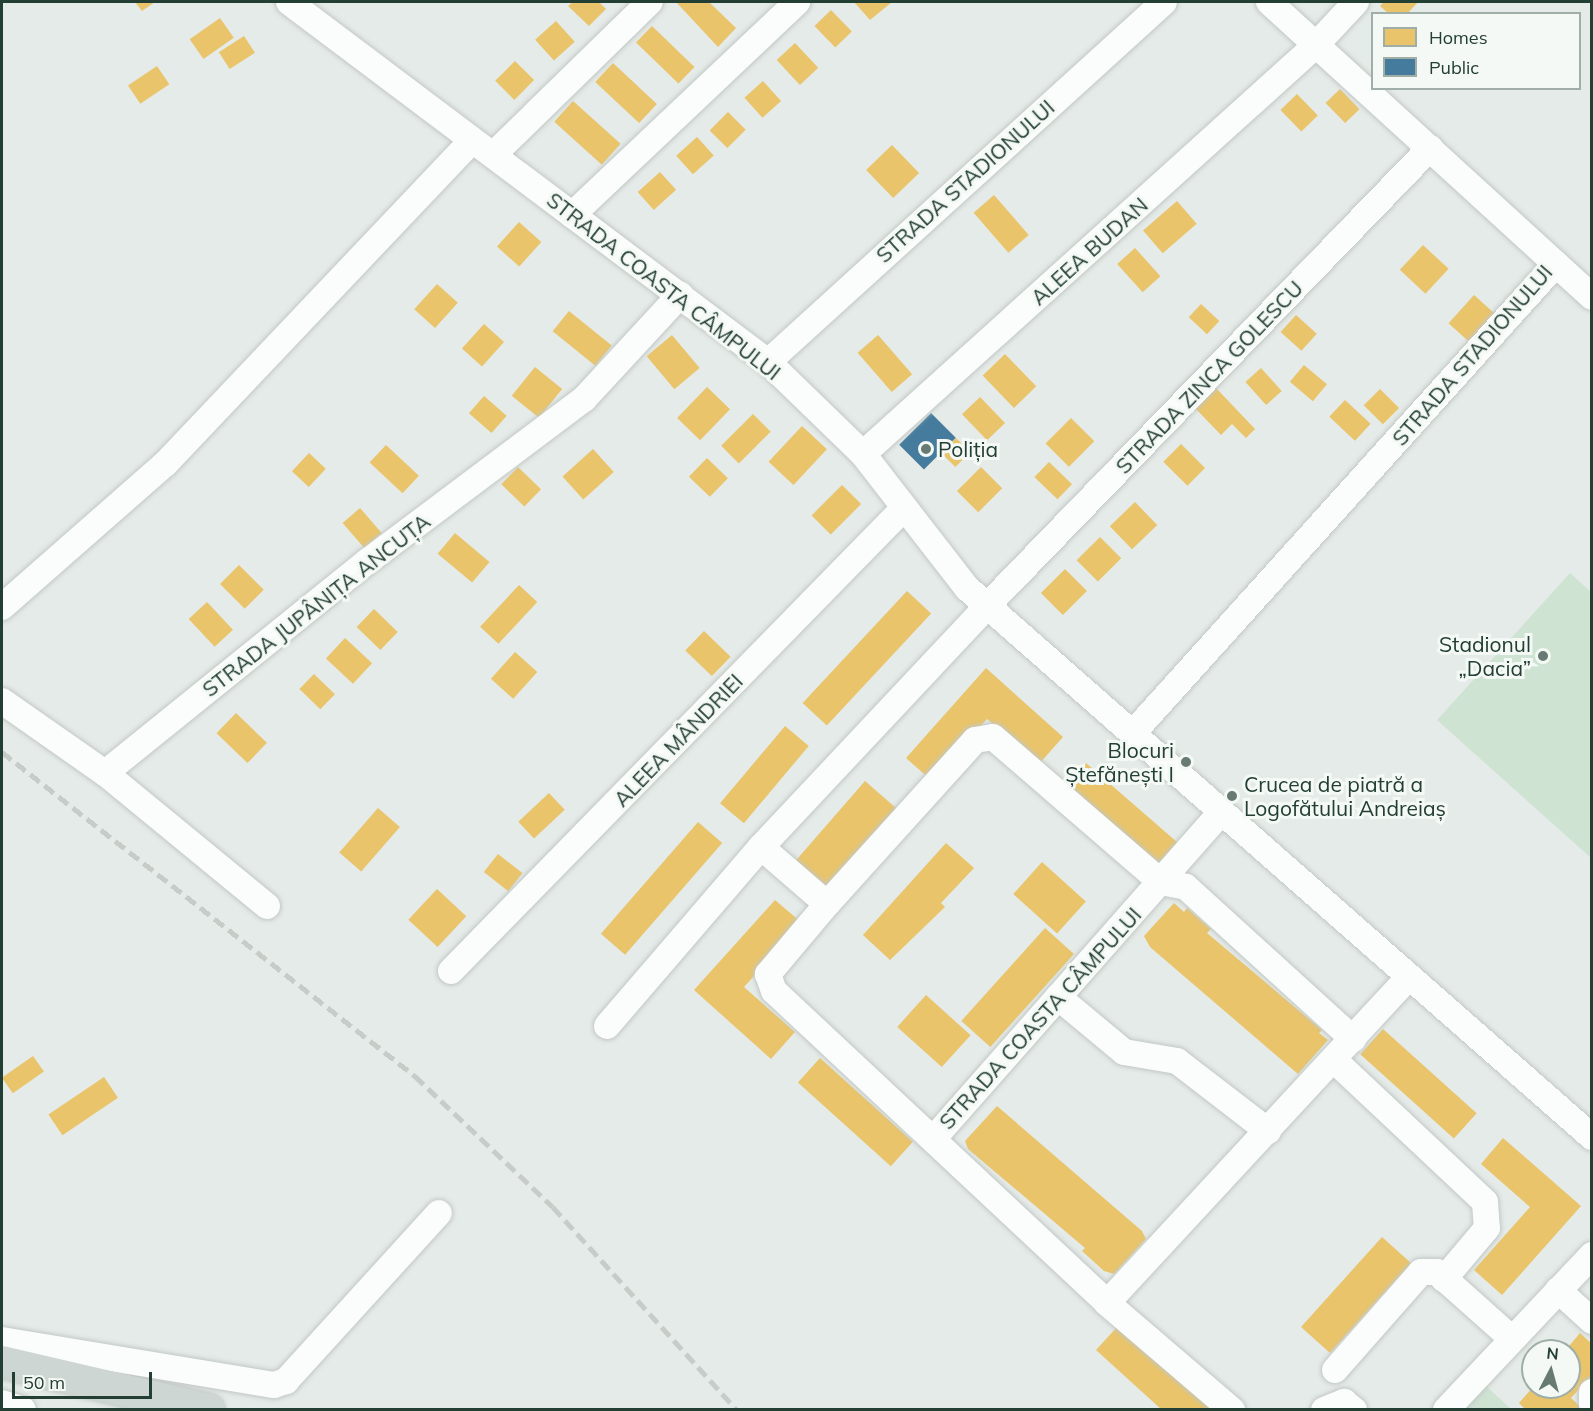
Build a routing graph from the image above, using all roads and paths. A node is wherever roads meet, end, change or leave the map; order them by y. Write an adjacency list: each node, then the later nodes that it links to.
1 (289, 2): 8 (street, STRADA COASTA CÂMPULUI)
2 (650, 2): 10 (street)
3 (797, 2): 11 (street)
4 (1269, 2): 7 (street, STRADA STADIONULUI)
5 (1356, 2): 7 (street, ALEEA BUDAN)
6 (1158, 4): 15 (street, STRADA STADIONULUI)
7 (1315, 46): 9 (street, STRADA STADIONULUI); 16 (street, ALEEA BUDAN)
8 (472, 140): 10 (street, STRADA COASTA CÂMPULUI); 19 (street)
9 (1430, 148): 12 (street, STRADA STADIONULUI); 18 (street, STRADA ZINCA GOLESCU)
10 (493, 155): 11 (street, STRADA COASTA CÂMPULUI)
11 (572, 214): 13 (street, STRADA COASTA CÂMPULUI)
12 (1556, 264): 14 (street); 21 (street, STRADA STADIONULUI)
13 (680, 295): 15 (street, STRADA COASTA CÂMPULUI); 22 (street, STRADA JUPÂNIȚA ANCUȚA)
14 (1592, 297)
15 (768, 362): 16 (street, STRADA COASTA CÂMPULUI)
16 (863, 454): 17 (street, STRADA COASTA CÂMPULUI)
17 (904, 508): 18 (street, STRADA COASTA CÂMPULUI); 28 (street, ALEEA MÂNDRIEI)
18 (987, 606): 21 (street, STRADA COASTA CÂMPULUI); 24 (street)
19 (2, 607)
20 (2, 701): 22 (street)
21 (1132, 734): 23 (street, STRADA COASTA CÂMPULUI)
22 (105, 773): 27 (street)
23 (1221, 813): 25 (street, STRADA COASTA CÂMPULUI); 29 (street, STRADA COASTA CÂMPULUI)
24 (761, 847): 26 (street); 31 (street)
25 (1161, 882): 26 (street); 30 (street, STRADA COASTA CÂMPULUI); 32 (street)
26 (827, 904): 36 (street)
27 (267, 906)
28 (451, 971)
29 (1408, 978): 32 (street); 35 (street, STRADA COASTA CÂMPULUI)
30 (1058, 998): 34 (street); 36 (street, STRADA COASTA CÂMPULUI)
31 (607, 1026)
32 (1353, 1039): 33 (street)
33 (1334, 1060): 34 (street); 39 (street)
34 (1268, 1131): 41 (street)
35 (1592, 1137)
36 (934, 1138): 41 (street, STRADA COASTA CÂMPULUI)
37 (439, 1213): 44 (street)
38 (1592, 1255): 40 (street)
39 (1444, 1279): 43 (street); 46 (street)
40 (1558, 1290): 42 (street); 43 (street)
41 (1107, 1303): 52 (street, STRADA COASTA CÂMPULUI)
42 (1592, 1321)
43 (1511, 1338): 55 (street)
44 (2, 1340)
45 (2, 1362): 51 (main road)
46 (1335, 1370)
47 (1592, 1392): 49 (street)
48 (2, 1403): 50 (street)
49 (1592, 1404)
50 (23, 1410)
51 (209, 1410)
52 (1232, 1410)
53 (1324, 1410): 54 (street)
54 (1354, 1410)
55 (1446, 1410)

